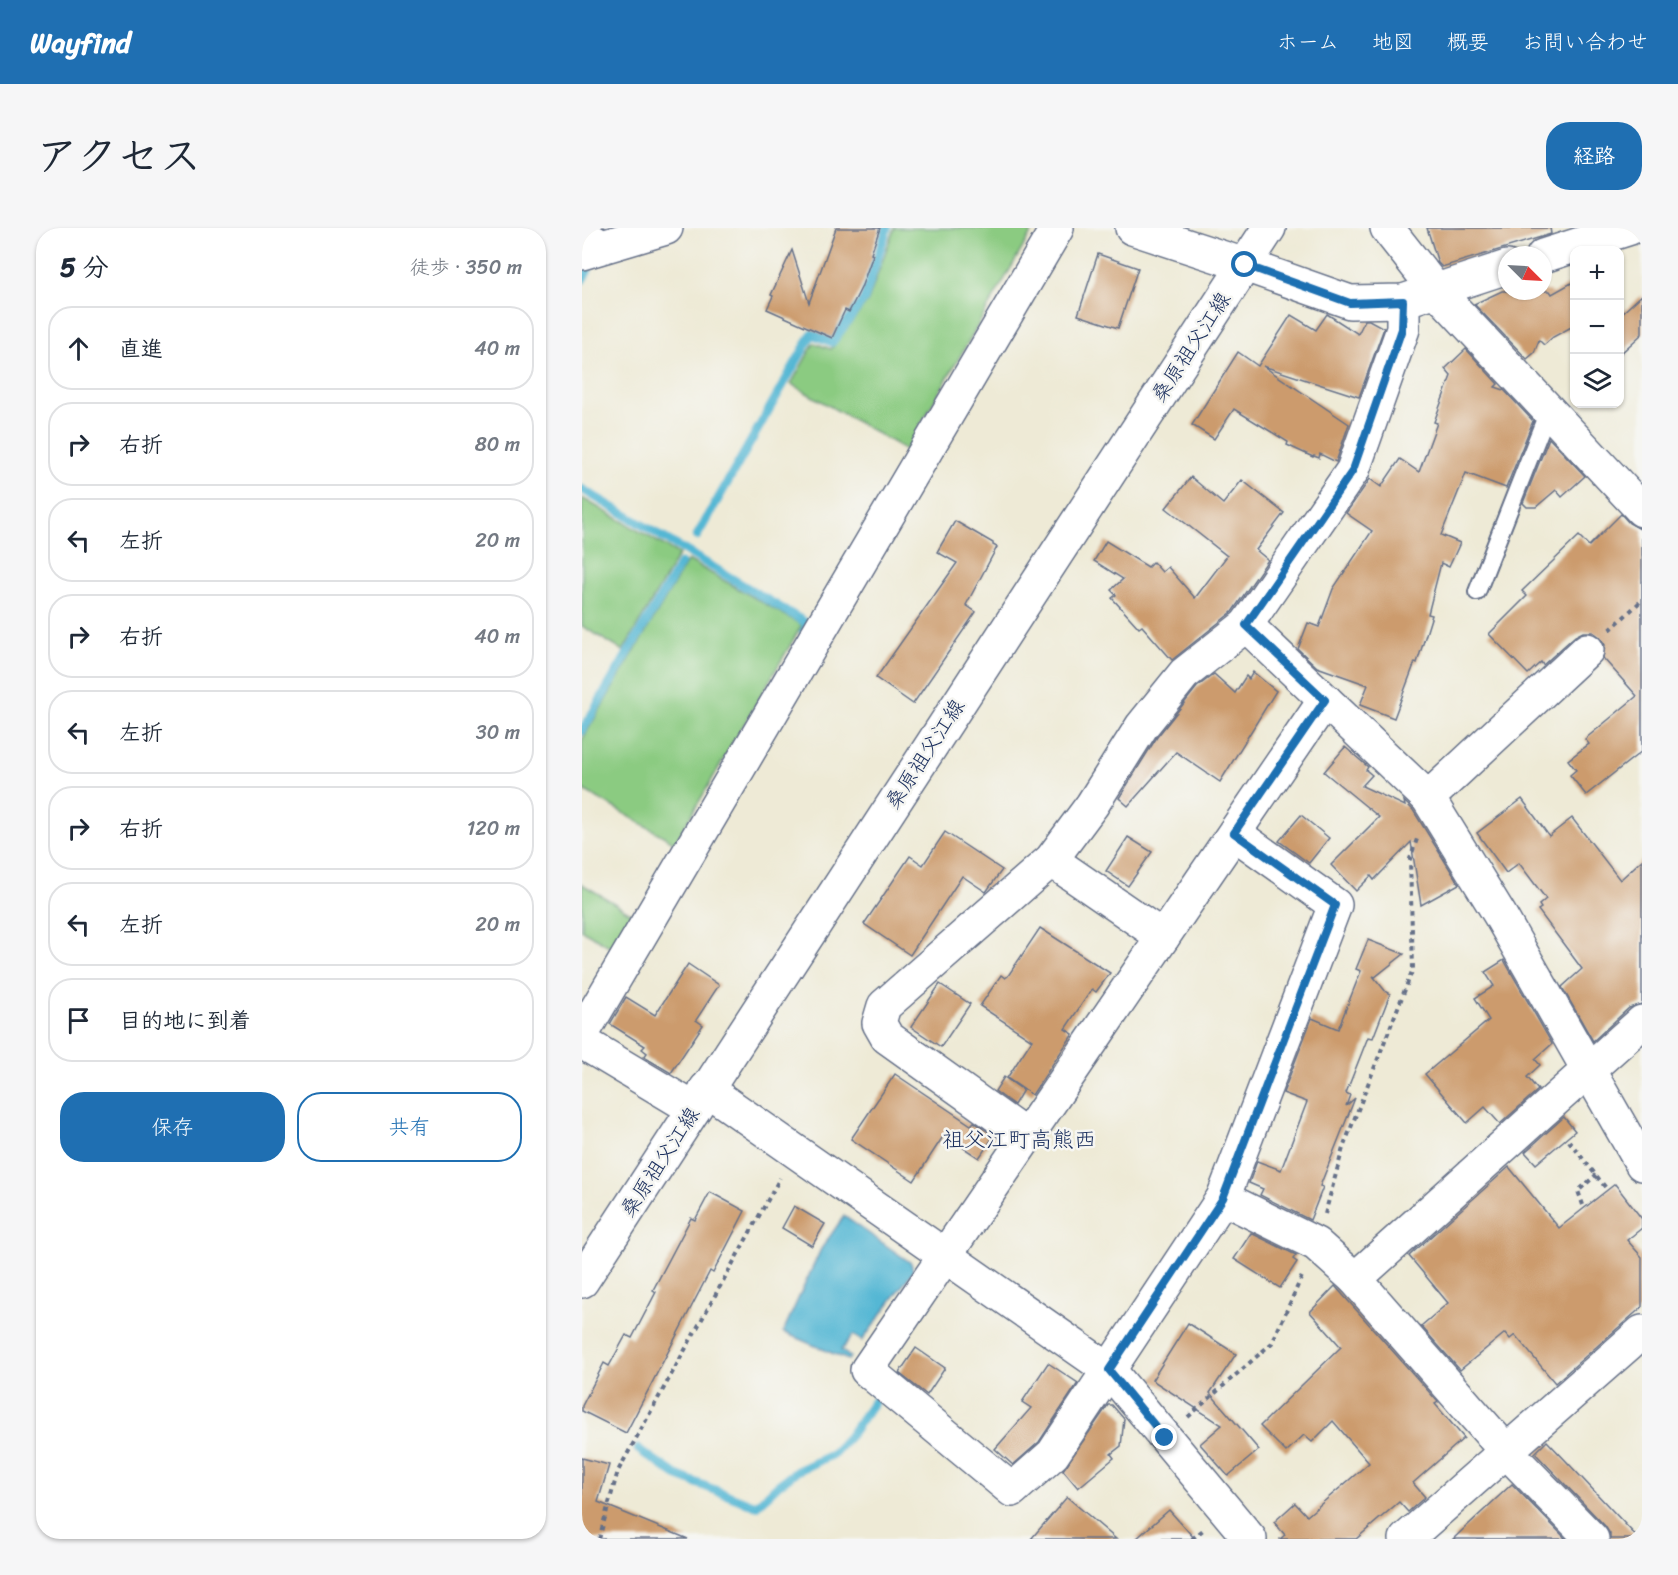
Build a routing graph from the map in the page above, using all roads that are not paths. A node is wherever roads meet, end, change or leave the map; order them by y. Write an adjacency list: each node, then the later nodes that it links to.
1 (666, 228): 7 (street)
2 (1056, 228): 25 (street)
3 (1132, 228): 10 (street)
4 (1269, 228): 10 (street, 桑原祖父江線)
5 (1387, 228): 12 (street)
6 (1630, 228): 8 (street)
7 (600, 236): 9 (street)
8 (1552, 252)
9 (582, 253)
10 (1245, 265): 13 (street); 28 (street, 桑原祖父江線)
11 (1498, 270): 12 (street)
12 (1435, 289): 13 (street); 14 (street)
13 (1403, 301): 17 (street)
14 (1548, 411): 15 (street); 16 (lane)
15 (1642, 510)
16 (1477, 592)
17 (1246, 625): 19 (street); 22 (street)
18 (1587, 650): 20 (street)
19 (1325, 700): 20 (street); 21 (street)
20 (1429, 800): 27 (street)
21 (1234, 833): 23 (street); 31 (street)
22 (1051, 860): 23 (street); 29 (street)
23 (1163, 937): 29 (street)
24 (1642, 1022): 27 (street)
25 (582, 1034)
26 (582, 1042): 28 (street)
27 (1589, 1071): 30 (street); 33 (street)
28 (700, 1099): 32 (street); 34 (street, 桑原祖父江線)
29 (1027, 1137): 32 (street)
30 (1642, 1164)
31 (1223, 1198): 33 (street); 36 (street)
32 (945, 1256): 36 (street); 36 (street)
33 (1355, 1279): 37 (street)
34 (582, 1281)
35 (1642, 1332): 37 (street)
36 (1109, 1370): 38 (street)
37 (1506, 1451): 39 (street); 40 (street)
38 (1250, 1539)
39 (1406, 1539)
40 (1592, 1539)

